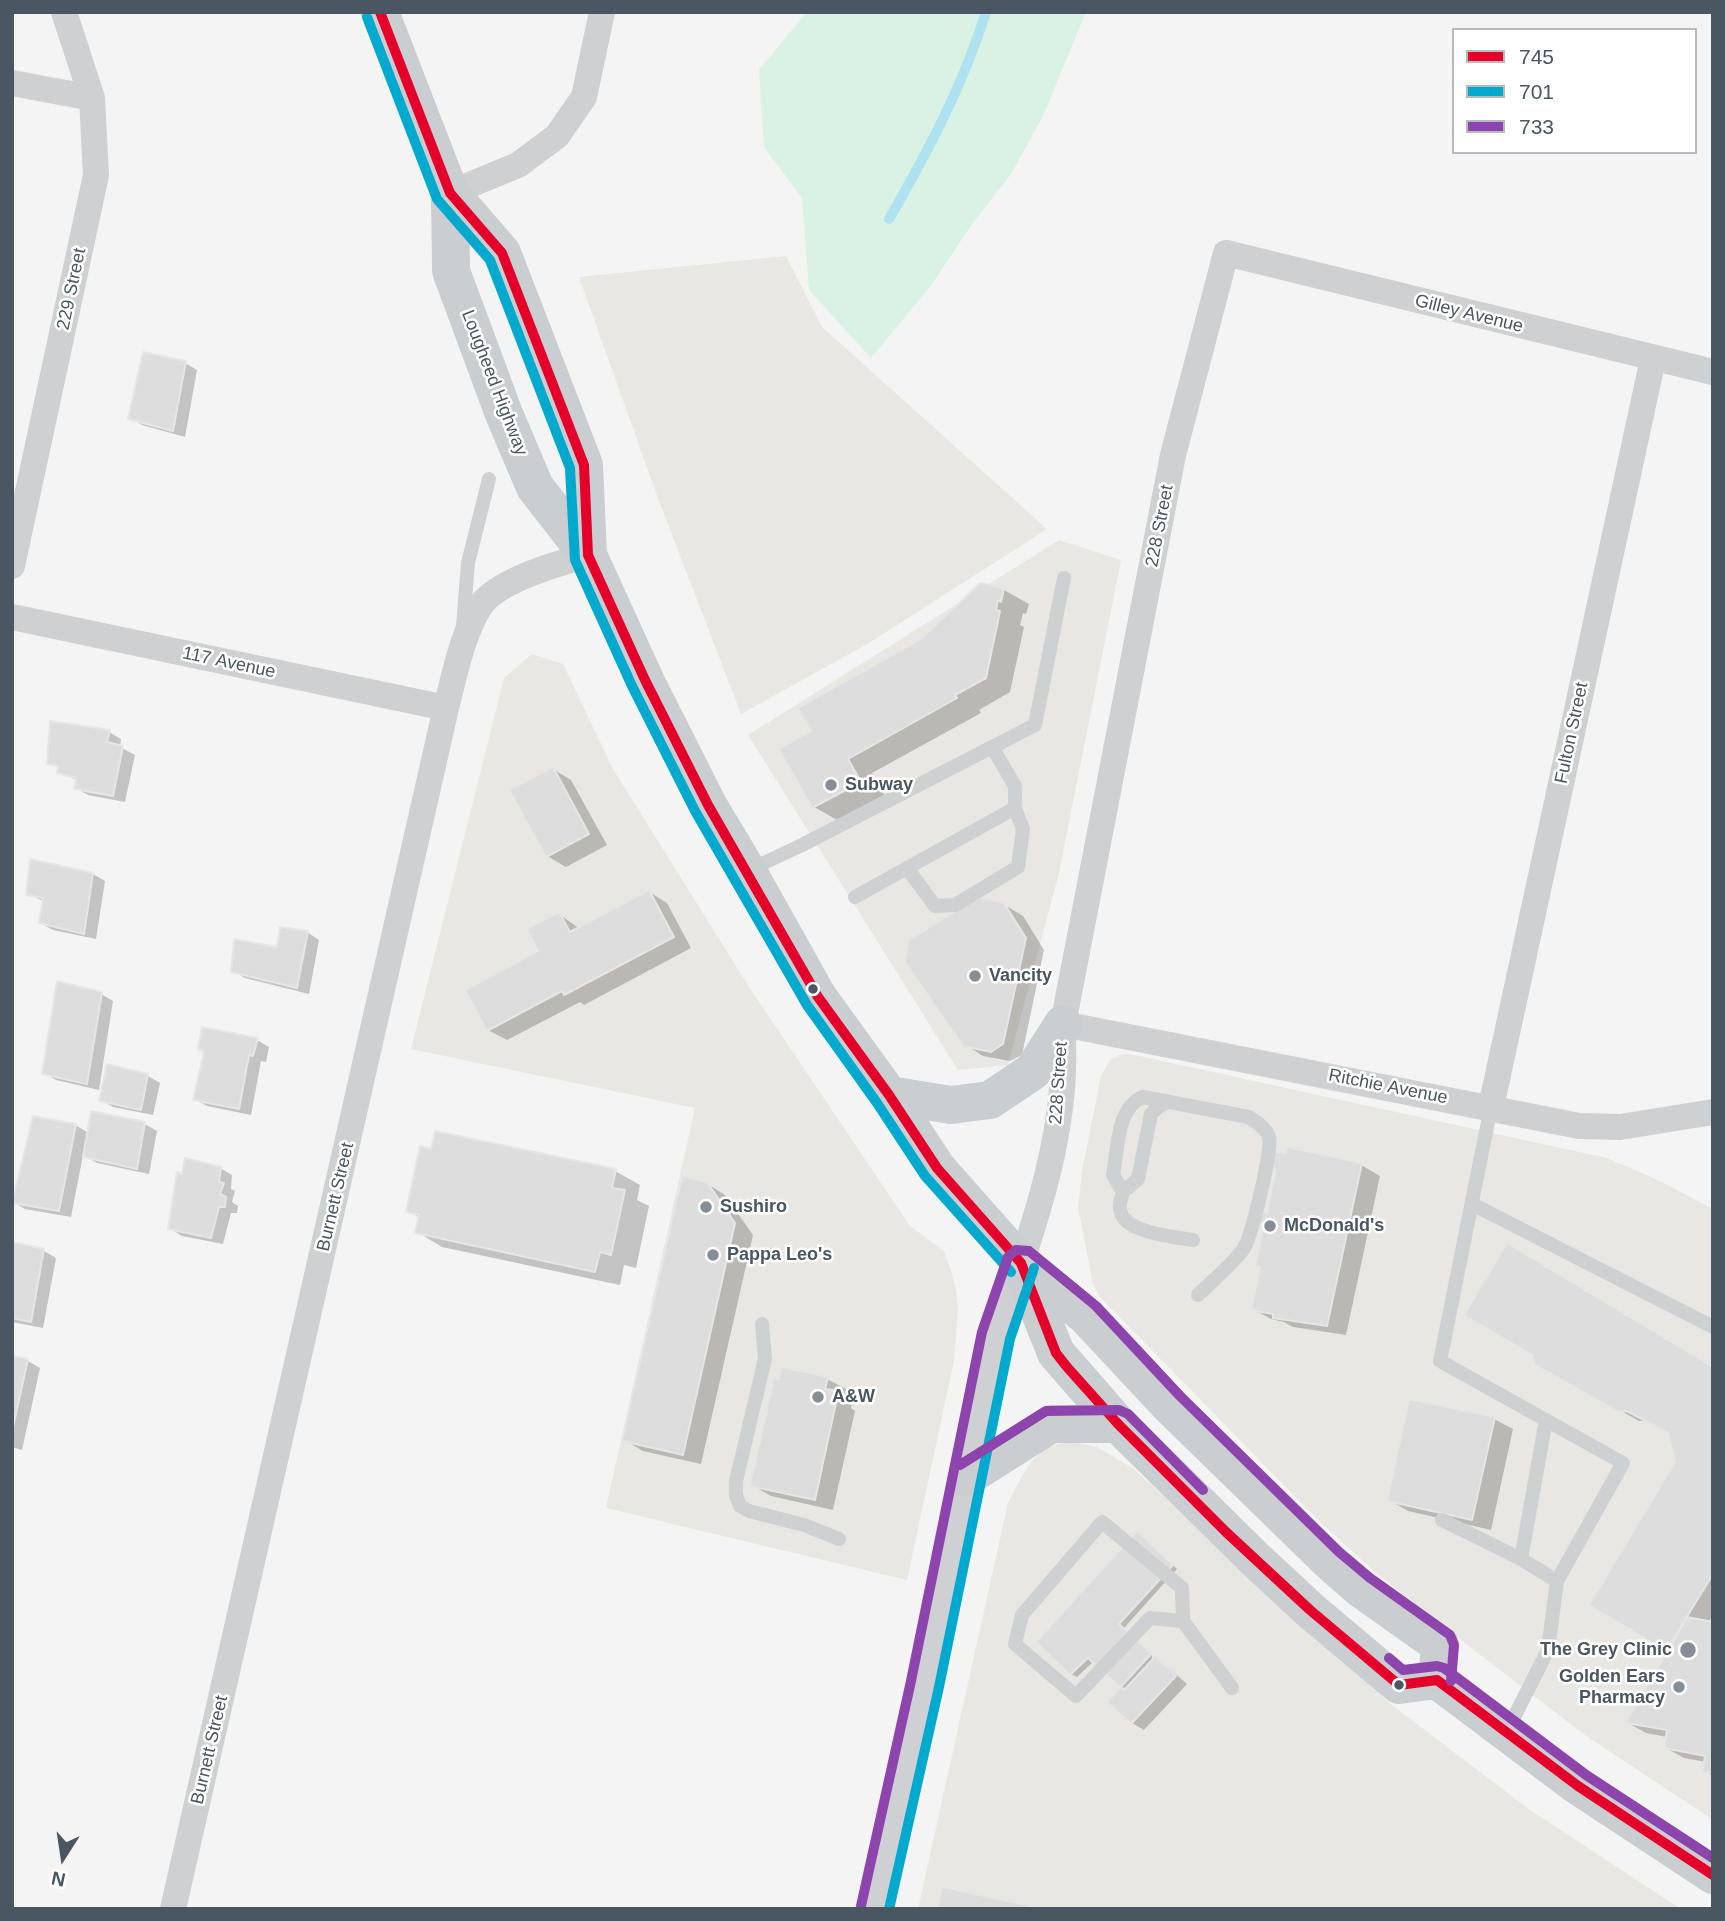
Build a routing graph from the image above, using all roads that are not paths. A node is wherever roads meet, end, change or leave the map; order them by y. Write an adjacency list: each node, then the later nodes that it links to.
1 (64, 12): 5 (street, 229 Street)
2 (380, 12): 6 (main road, Lougheed Highway)
3 (602, 12): 6 (street)
4 (12, 83): 5 (street)
5 (92, 98): 12 (street, 229 Street)
6 (450, 193): 11 (main road, Lougheed Highway); 11 (main road, Lougheed Highway)
7 (1226, 253): 8 (street, Gilley Avenue); 22 (street, 228 Street)
8 (1653, 359): 9 (street, Gilley Avenue); 25 (street, Fulton Street)
9 (1713, 372)
10 (489, 479): 15 (lane)
11 (588, 555): 15 (street, Burnett Street); 20 (main road, Lougheed Highway)
12 (12, 566)
13 (1064, 578): 17 (lane)
14 (12, 617): 16 (street, 117 Avenue)
15 (462, 648): 16 (street, Burnett Street)
16 (446, 708): 46 (street, Burnett Street)
17 (992, 747): 18 (lane); 20 (lane)
18 (1014, 808): 19 (lane); 19 (lane)
19 (907, 868): 21 (lane)
20 (747, 870): 23 (main road, Lougheed Highway)
21 (855, 897)
22 (1063, 1024): 23 (main road); 25 (street, Ritchie Avenue); 30 (street, 228 Street)
23 (889, 1096): 30 (main road, Lougheed Highway)
24 (1168, 1101): 27 (lane); 27 (lane); 31 (lane)
25 (1491, 1107): 26 (street, Ritchie Avenue); 28 (lane)
26 (1713, 1112)
27 (1123, 1192): 29 (lane)
28 (1472, 1204): 33 (lane); 34 (lane)
29 (1193, 1240)
30 (1021, 1263): 35 (main road, Lougheed Highway); 36 (street, 228 Street); 42 (main road, Lougheed Highway)
31 (1198, 1295)
32 (762, 1324): 38 (lane)
33 (1713, 1327)
34 (1546, 1420): 39 (lane); 40 (lane)
35 (1118, 1424): 36 (main road); 42 (main road, Lougheed Highway)
36 (967, 1478): 47 (street, 228 Street)
37 (1442, 1520): 39 (lane)
38 (839, 1539)
39 (1521, 1559): 40 (lane)
40 (1557, 1581): 44 (lane)
41 (1184, 1621): 41 (lane); 43 (lane)
42 (1437, 1680): 44 (main road)
43 (1232, 1688)
44 (1506, 1733): 45 (main road)
45 (1713, 1875)
46 (173, 1909)
47 (875, 1909)

